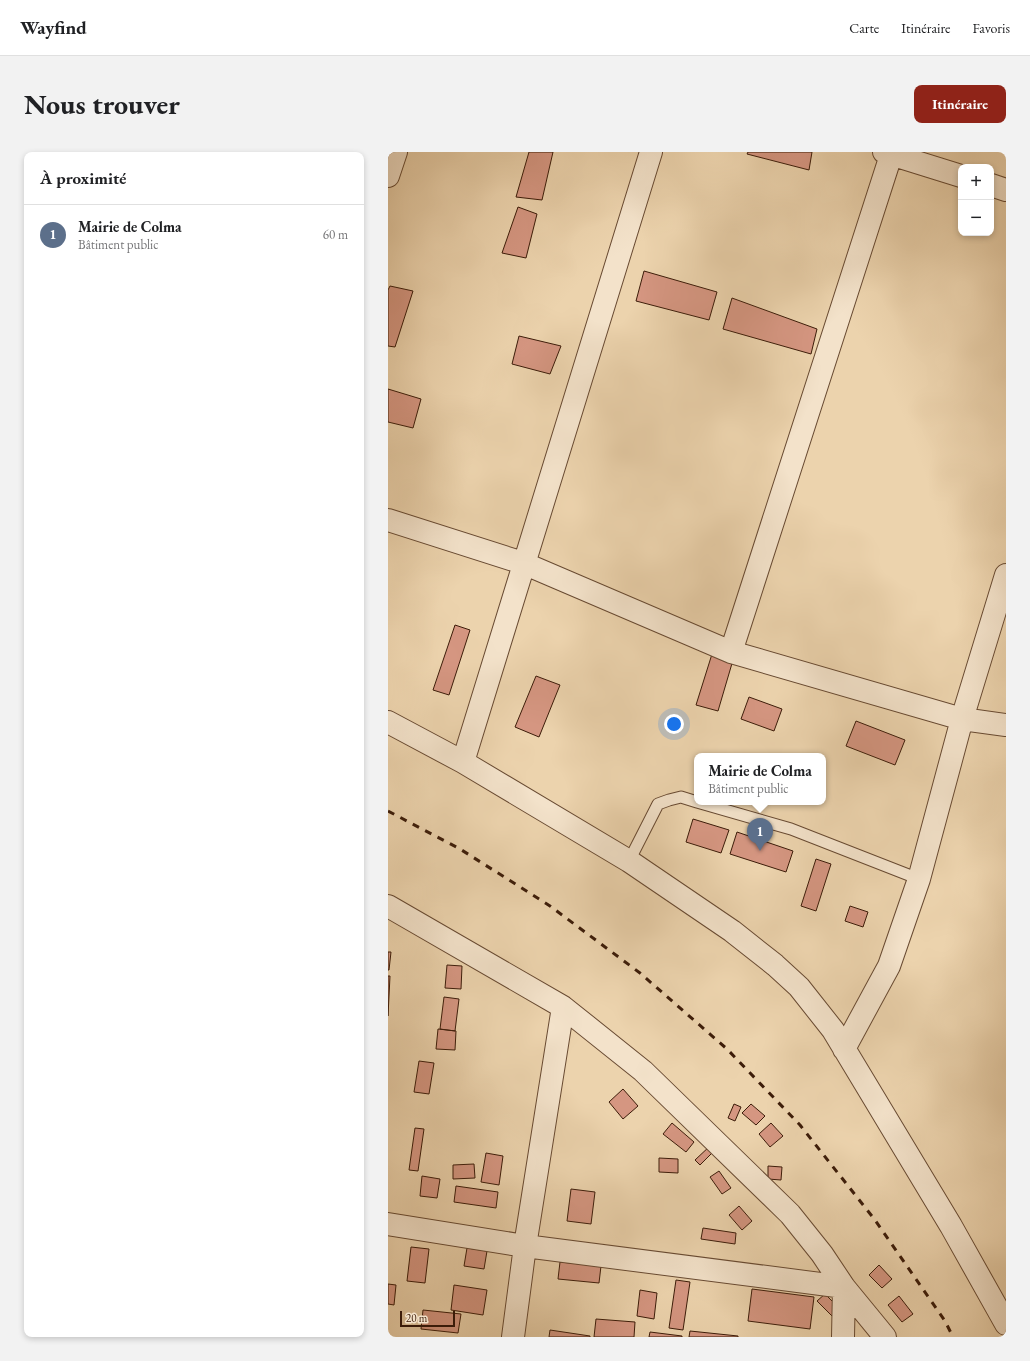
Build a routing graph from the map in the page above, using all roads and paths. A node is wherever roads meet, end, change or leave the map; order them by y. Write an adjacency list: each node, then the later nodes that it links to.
1 (396, 152): 5 (street)
2 (651, 152): 9 (street)
3 (889, 153): 4 (street); 11 (street)
4 (958, 175)
5 (388, 176)
6 (994, 186): 7 (street)
7 (1006, 190)
8 (388, 520): 9 (street)
9 (523, 563): 11 (street); 15 (street)
10 (1006, 575): 12 (street)
11 (731, 652): 12 (street)
12 (962, 719): 14 (street); 19 (street)
13 (388, 722): 15 (street)
14 (1006, 725)
15 (463, 762): 18 (street)
16 (694, 801): 18 (lane)
17 (707, 805): 19 (lane)
18 (629, 860): 22 (street)
19 (919, 879): 22 (street)
20 (388, 906): 21 (street)
21 (563, 1007): 24 (street); 25 (street)
22 (844, 1049): 26 (street)
23 (388, 1224): 24 (street)
24 (525, 1246): 25 (street); 27 (street)
25 (844, 1287): 28 (street); 29 (street)
26 (1006, 1324)
27 (514, 1337)
28 (843, 1337)
29 (885, 1337)

